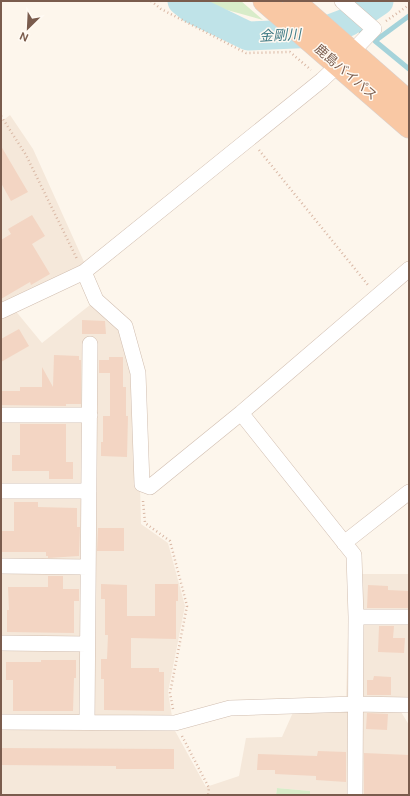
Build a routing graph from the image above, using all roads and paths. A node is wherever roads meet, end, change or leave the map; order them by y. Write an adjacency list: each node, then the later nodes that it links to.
1 (151, 1): 7 (path)
2 (342, 1): 5 (street)
3 (278, 4): 6 (highway, 鹿島バイパス); 6 (highway, 鹿島バイパス)
4 (409, 5): 5 (path)
5 (374, 29): 6 (street)
6 (344, 53): 7 (street); 8 (highway, 鹿島バイパス); 10 (highway, 鹿島バイパス)
7 (322, 80): 11 (street)
8 (409, 102)
9 (1, 116): 13 (path)
10 (409, 127)
11 (249, 138): 13 (street); 14 (path)
12 (409, 269): 14 (street)
13 (84, 272): 15 (street); 20 (street)
14 (378, 296): 17 (street)
15 (1, 311)
16 (90, 344): 19 (street)
17 (241, 413): 20 (street); 24 (street)
18 (1, 415): 19 (street)
19 (90, 415): 22 (street)
20 (142, 484): 35 (path)
21 (1, 491): 22 (street)
22 (89, 491): 26 (street)
23 (409, 492): 24 (street)
24 (344, 542): 27 (street)
25 (1, 566): 26 (street)
26 (88, 567): 30 (street)
27 (356, 617): 28 (street); 31 (street)
28 (409, 617)
29 (1, 643): 30 (street)
30 (87, 644): 34 (street)
31 (355, 704): 32 (street); 35 (street); 37 (street)
32 (409, 705)
33 (1, 722): 34 (street)
34 (87, 722): 35 (street)
35 (175, 723): 36 (path)
36 (208, 795)
37 (355, 795)

